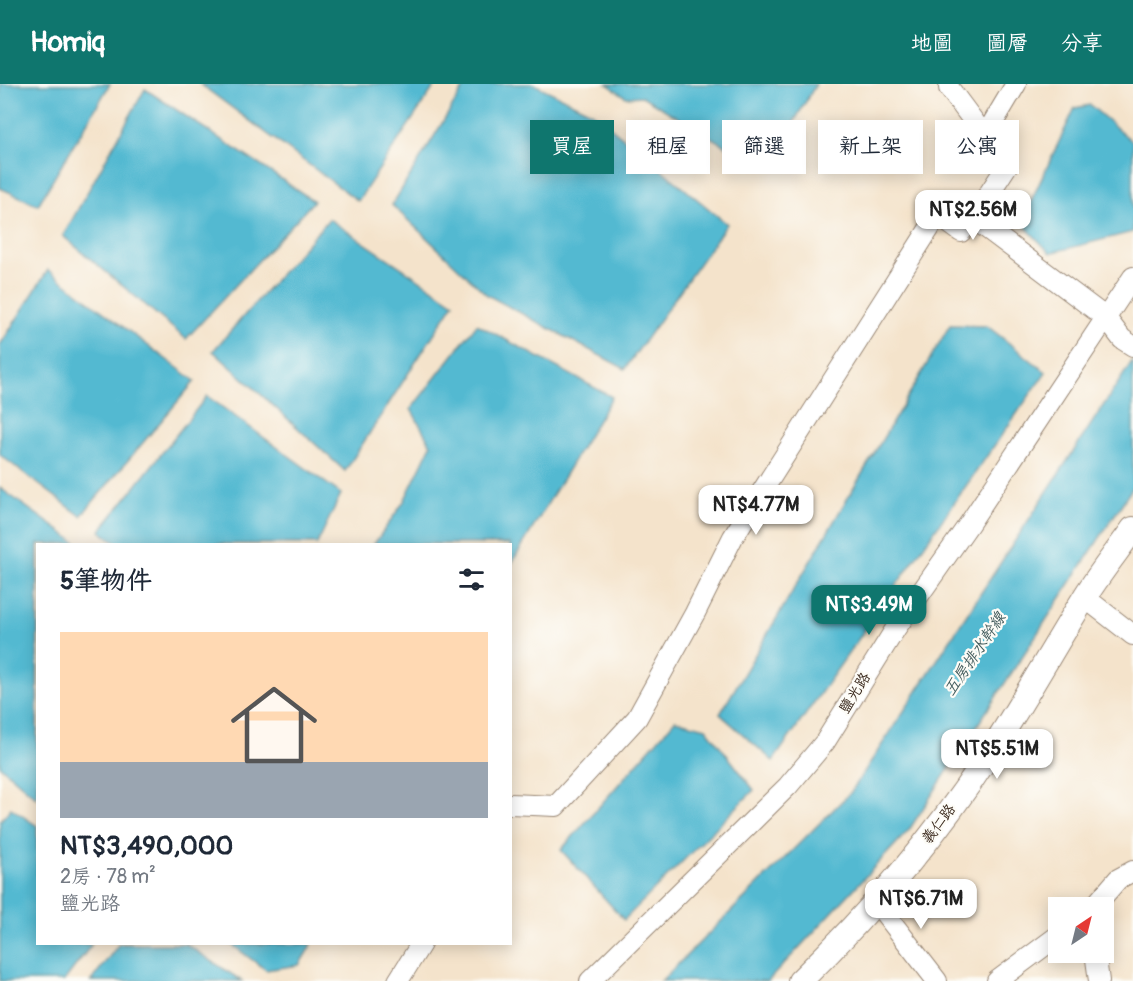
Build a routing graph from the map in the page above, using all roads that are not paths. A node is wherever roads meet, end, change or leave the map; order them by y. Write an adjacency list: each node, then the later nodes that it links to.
1 (1016, 84): 4 (street)
2 (949, 88): 3 (street)
3 (973, 120)
4 (995, 120)
5 (1002, 174): 6 (street)
6 (973, 218): 8 (street); 13 (street)
7 (1133, 277): 8 (street, 鹽光路)
8 (1106, 318): 9 (street); 21 (street, 鹽光路)
9 (1128, 343)
10 (1133, 529): 11 (street, 義仁路)
11 (1084, 597): 12 (street); 16 (street, 義仁路)
12 (1133, 635)
13 (512, 804)
14 (1133, 871): 15 (street)
15 (1102, 897)
16 (876, 902): 22 (street, 義仁路); 23 (street)
17 (1048, 943): 24 (street)
18 (420, 945): 20 (street)
19 (1097, 963): 25 (street)
20 (398, 981)
21 (590, 981)
22 (800, 981)
23 (937, 981)
24 (997, 981)
25 (1099, 981)

